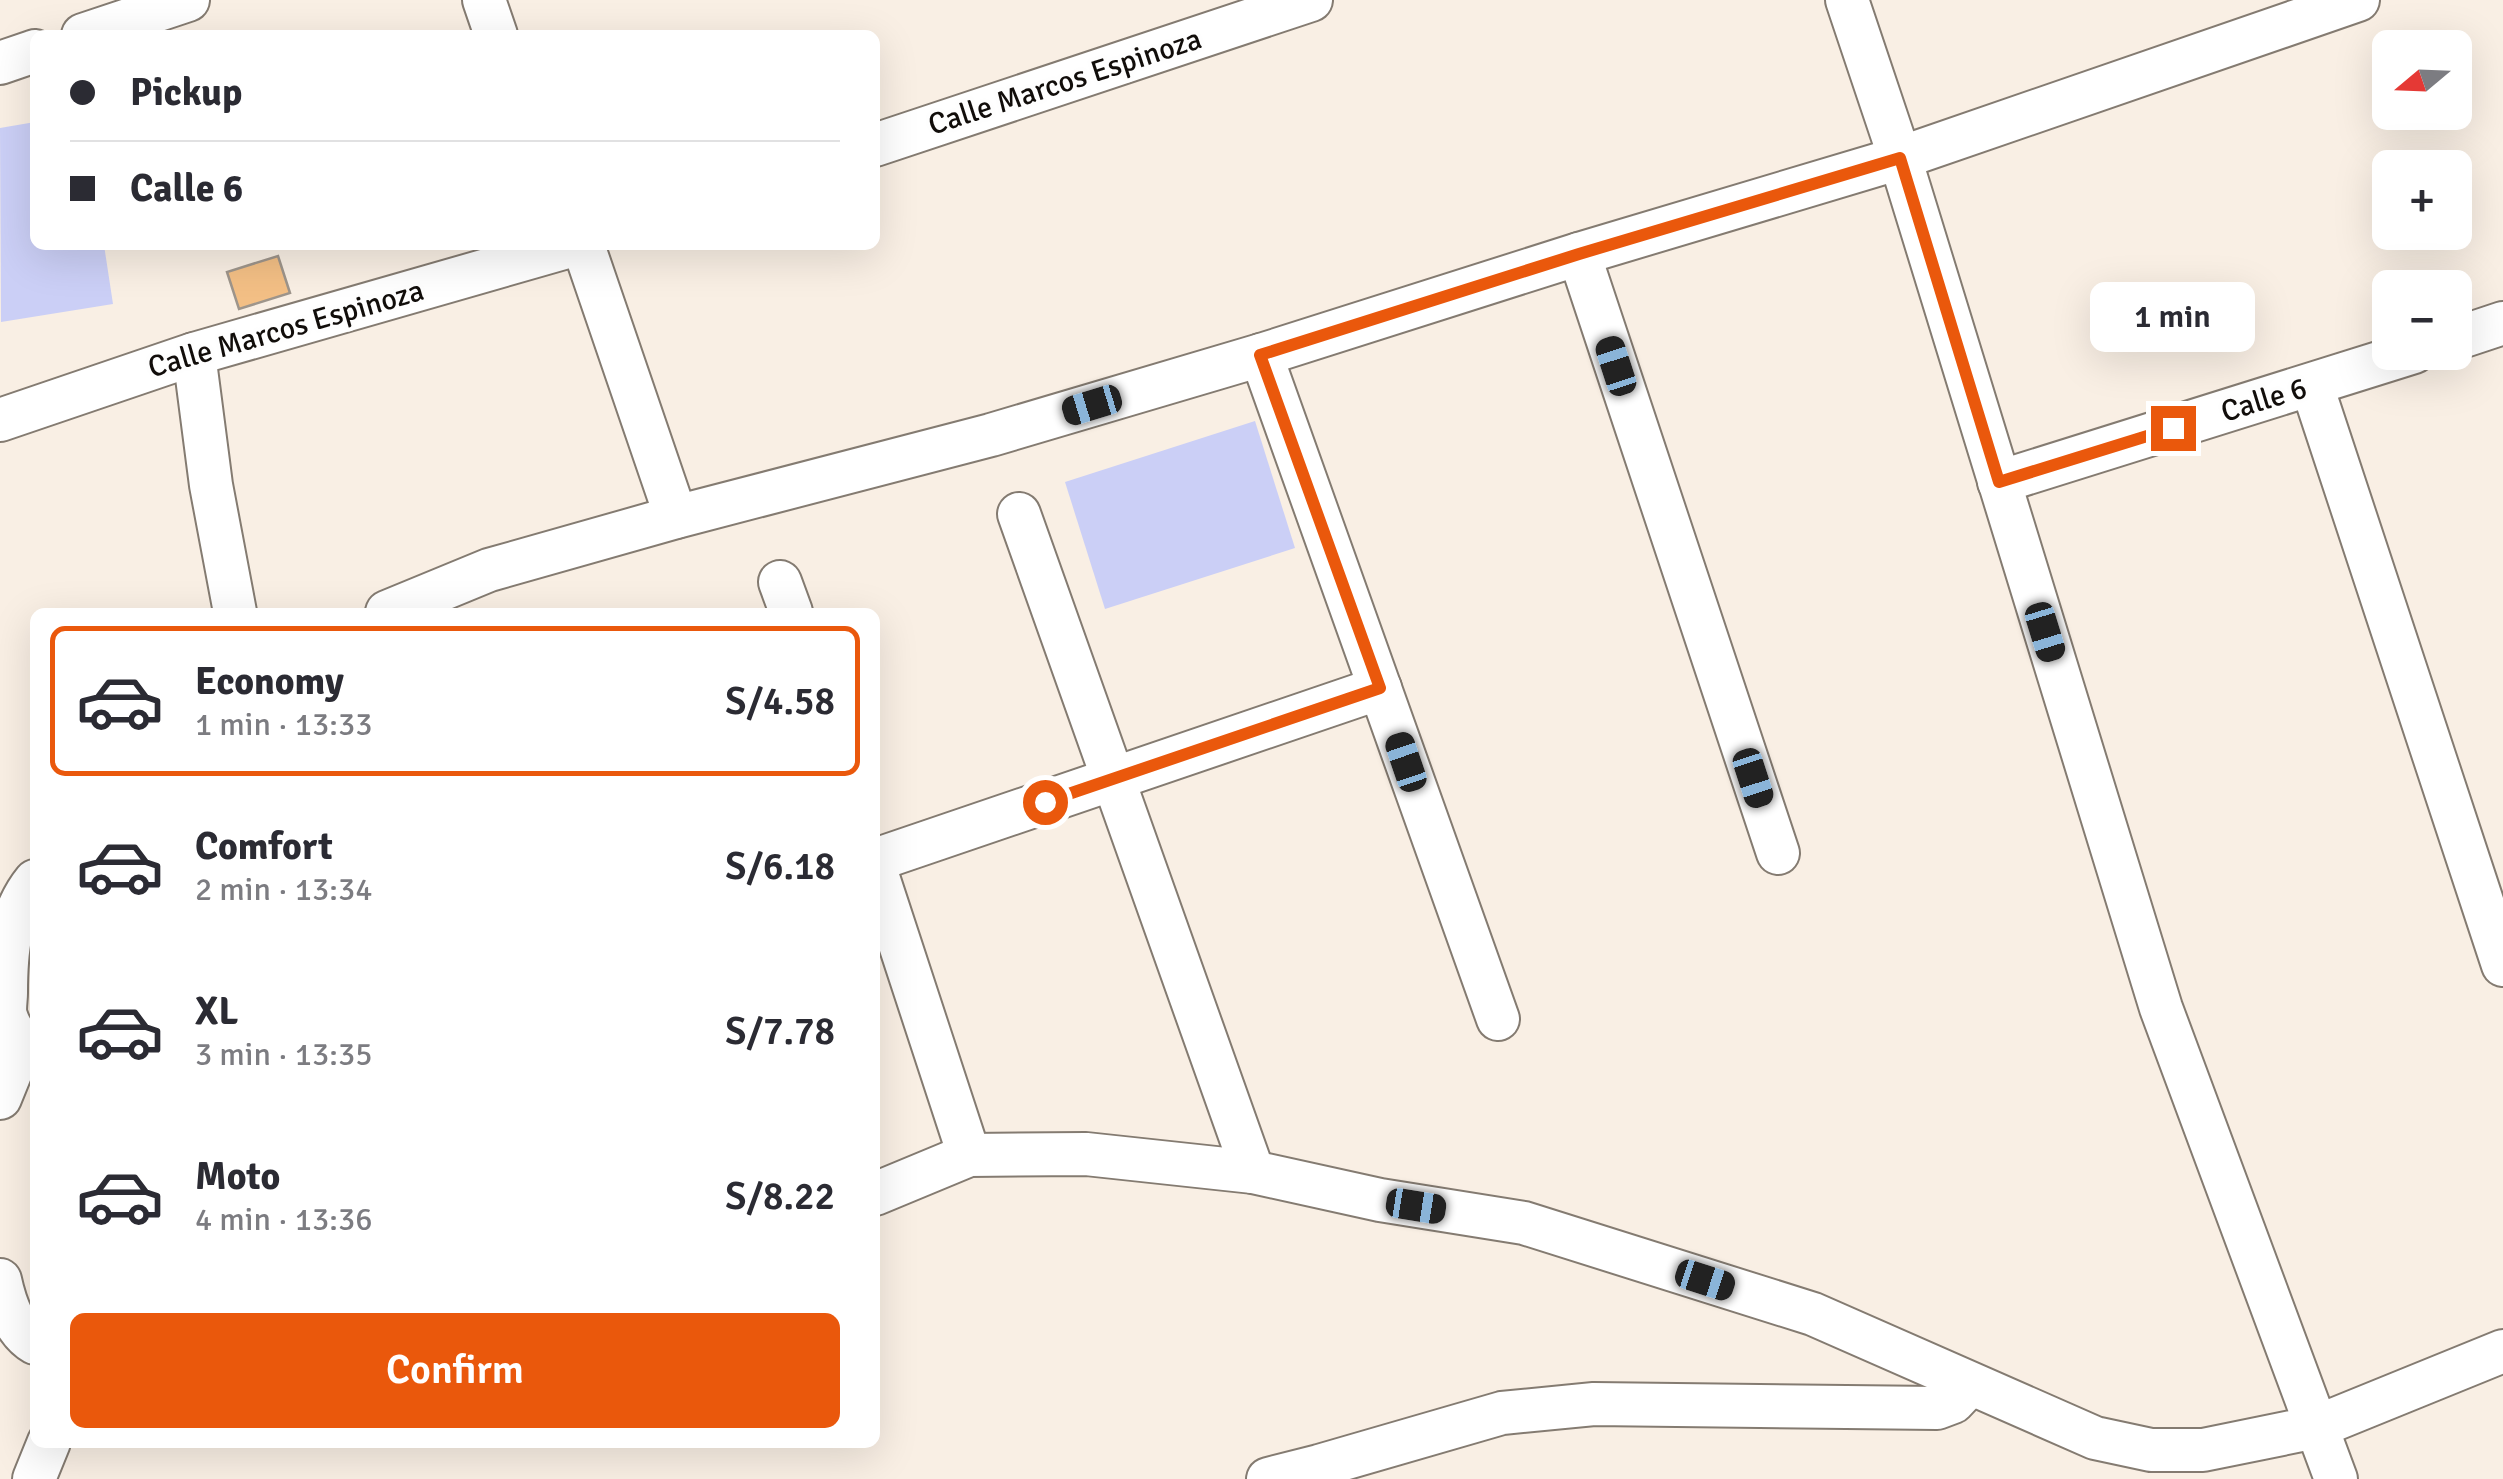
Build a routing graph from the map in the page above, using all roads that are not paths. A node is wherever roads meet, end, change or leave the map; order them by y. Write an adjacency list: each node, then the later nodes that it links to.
1 (188, 0): 6 (street)
2 (484, 0): 7 (street)
3 (1312, 0): 10 (street, Calle Marcos Espinoza)
4 (1847, 0): 11 (street)
5 (2358, 0): 11 (street)
6 (98, 30)
7 (494, 30)
8 (30, 53): 9 (street)
9 (0, 62)
10 (880, 143)
11 (1900, 158): 14 (street); 22 (street)
12 (557, 250): 17 (street, Calle Marcos Espinoza)
13 (576, 250): 24 (street)
14 (1579, 254): 18 (street); 29 (street)
15 (2503, 324): 16 (street)
16 (2472, 334)
17 (194, 354): 21 (street, Calle Marcos Espinoza); 25 (street)
18 (1260, 355): 24 (street); 27 (street)
19 (2372, 366): 20 (street, Calle 6)
20 (2312, 386): 22 (street, Calle 6); 33 (street)
21 (0, 420)
22 (1999, 482): 44 (street)
23 (1019, 514): 28 (street)
24 (676, 517): 26 (street)
25 (233, 608)
26 (397, 608)
27 (1380, 688): 28 (street); 34 (street)
28 (1113, 779): 30 (street); 38 (street)
29 (1778, 853)
30 (880, 858)
31 (880, 883): 37 (street)
32 (30, 887): 35 (street)
33 (2503, 965)
34 (1498, 1018)
35 (28, 1048): 36 (street)
36 (0, 1098)
37 (970, 1155): 38 (street); 39 (street)
38 (1252, 1172): 43 (street)
39 (880, 1192)
40 (0, 1280): 41 (street)
41 (30, 1340)
42 (2503, 1350): 44 (street)
43 (1970, 1384): 44 (street); 47 (street)
44 (2316, 1427): 48 (street)
45 (47, 1448): 46 (street)
46 (34, 1479)
47 (1268, 1479)
48 (2336, 1479)

